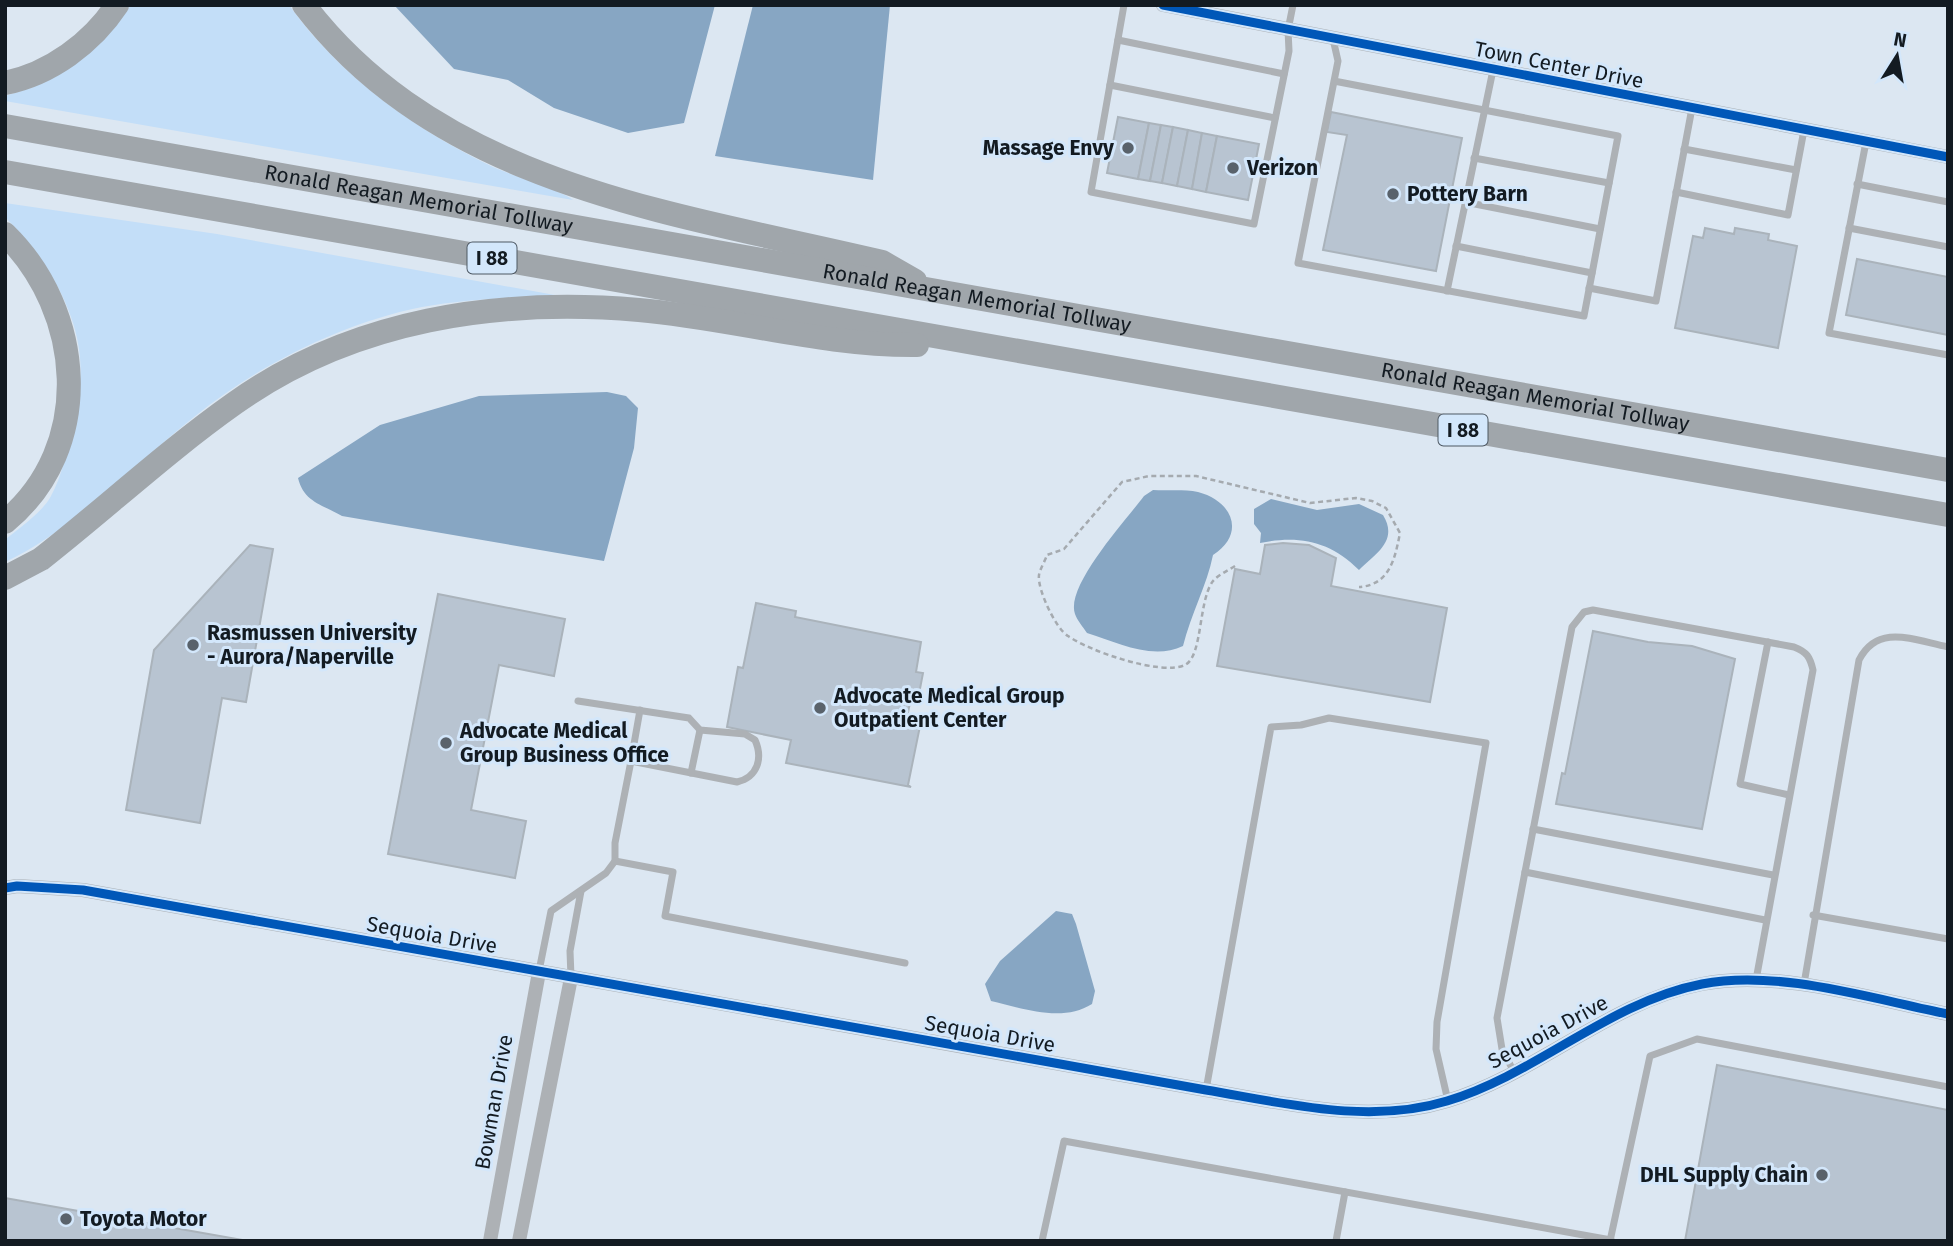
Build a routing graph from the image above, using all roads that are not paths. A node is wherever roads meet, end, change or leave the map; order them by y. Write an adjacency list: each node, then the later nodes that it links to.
1 (117, 5): 12 (highway)
2 (304, 5): 37 (highway)
3 (1124, 5): 8 (lane)
4 (1163, 5): 6 (street, Town Center Drive)
5 (1293, 5): 6 (lane)
6 (1288, 30): 7 (street, Town Center Drive); 10 (lane)
7 (1333, 39): 9 (street, Town Center Drive); 11 (lane)
8 (1118, 40): 10 (lane); 13 (lane)
9 (1493, 70): 14 (street, Town Center Drive); 15 (lane)
10 (1284, 74): 16 (lane)
11 (1334, 81): 15 (lane); 38 (lane)
12 (5, 82)
13 (1110, 85): 16 (lane); 16 (lane)
14 (1692, 108): 18 (street, Town Center Drive); 20 (lane)
15 (1484, 110): 22 (lane); 25 (lane)
16 (1275, 118)
17 (5, 126): 37 (highway, Ronald Reagan Memorial Tollway / I 88)
18 (1804, 130): 19 (street, Town Center Drive); 23 (lane)
19 (1866, 142): 21 (street, Town Center Drive); 26 (lane)
20 (1684, 149): 23 (lane); 27 (lane)
21 (1948, 157)
22 (1475, 158): 25 (lane); 28 (lane)
23 (1796, 170): 27 (lane)
24 (5, 172): 39 (highway, I 88)
25 (1609, 183): 31 (lane)
26 (1857, 184): 29 (lane); 30 (lane)
27 (1676, 192): 36 (lane)
28 (1465, 202): 31 (lane); 33 (lane)
29 (1948, 202)
30 (1849, 228): 34 (lane); 40 (lane)
31 (1600, 229): 35 (lane)
32 (5, 234): 43 (highway)
33 (1456, 246): 35 (lane); 38 (lane)
34 (1948, 247)
35 (1592, 272): 36 (lane)
36 (1589, 288): 38 (lane)
37 (931, 290): 41 (highway, Ronald Reagan Memorial Tollway / I 88)
38 (1447, 291)
39 (978, 344): 42 (highway, I 88); 44 (highway)
40 (1948, 355)
41 (1948, 470)
42 (1948, 515)
43 (5, 522)
44 (5, 578)
45 (1768, 642): 52 (lane); 52 (lane); 53 (lane)
46 (1948, 647): 59 (lane)
47 (578, 701): 48 (lane)
48 (640, 710): 49 (lane); 50 (lane)
49 (700, 730): 51 (lane); 51 (lane)
50 (631, 761): 51 (lane); 54 (lane)
51 (691, 774)
52 (1789, 795): 56 (lane)
53 (1533, 828): 55 (lane); 56 (lane)
54 (615, 861): 58 (lane); 62 (lane)
55 (1525, 872): 60 (lane); 68 (lane)
56 (1773, 875): 60 (lane)
57 (5, 888): 63 (street, Sequoia Drive)
58 (581, 891): 63 (lane); 64 (lane)
59 (1814, 915): 61 (lane); 66 (lane)
60 (1765, 920): 65 (lane)
61 (1948, 939)
62 (905, 963)
63 (539, 972): 64 (street, Sequoia Drive); 74 (street, Bowman Drive)
64 (571, 978): 70 (street, Sequoia Drive); 75 (street)
65 (1755, 980): 66 (street, Sequoia Drive); 68 (street, Sequoia Drive)
66 (1804, 986): 67 (street, Sequoia Drive)
67 (1948, 1014)
68 (1514, 1072): 71 (street, Sequoia Drive)
69 (1948, 1087): 73 (lane)
70 (1206, 1090): 71 (street, Sequoia Drive); 71 (lane)
71 (1448, 1101)
72 (1345, 1192): 73 (lane); 76 (lane); 77 (lane)
73 (1611, 1240)
74 (490, 1241)
75 (520, 1241)
76 (1042, 1241)
77 (1336, 1241)

